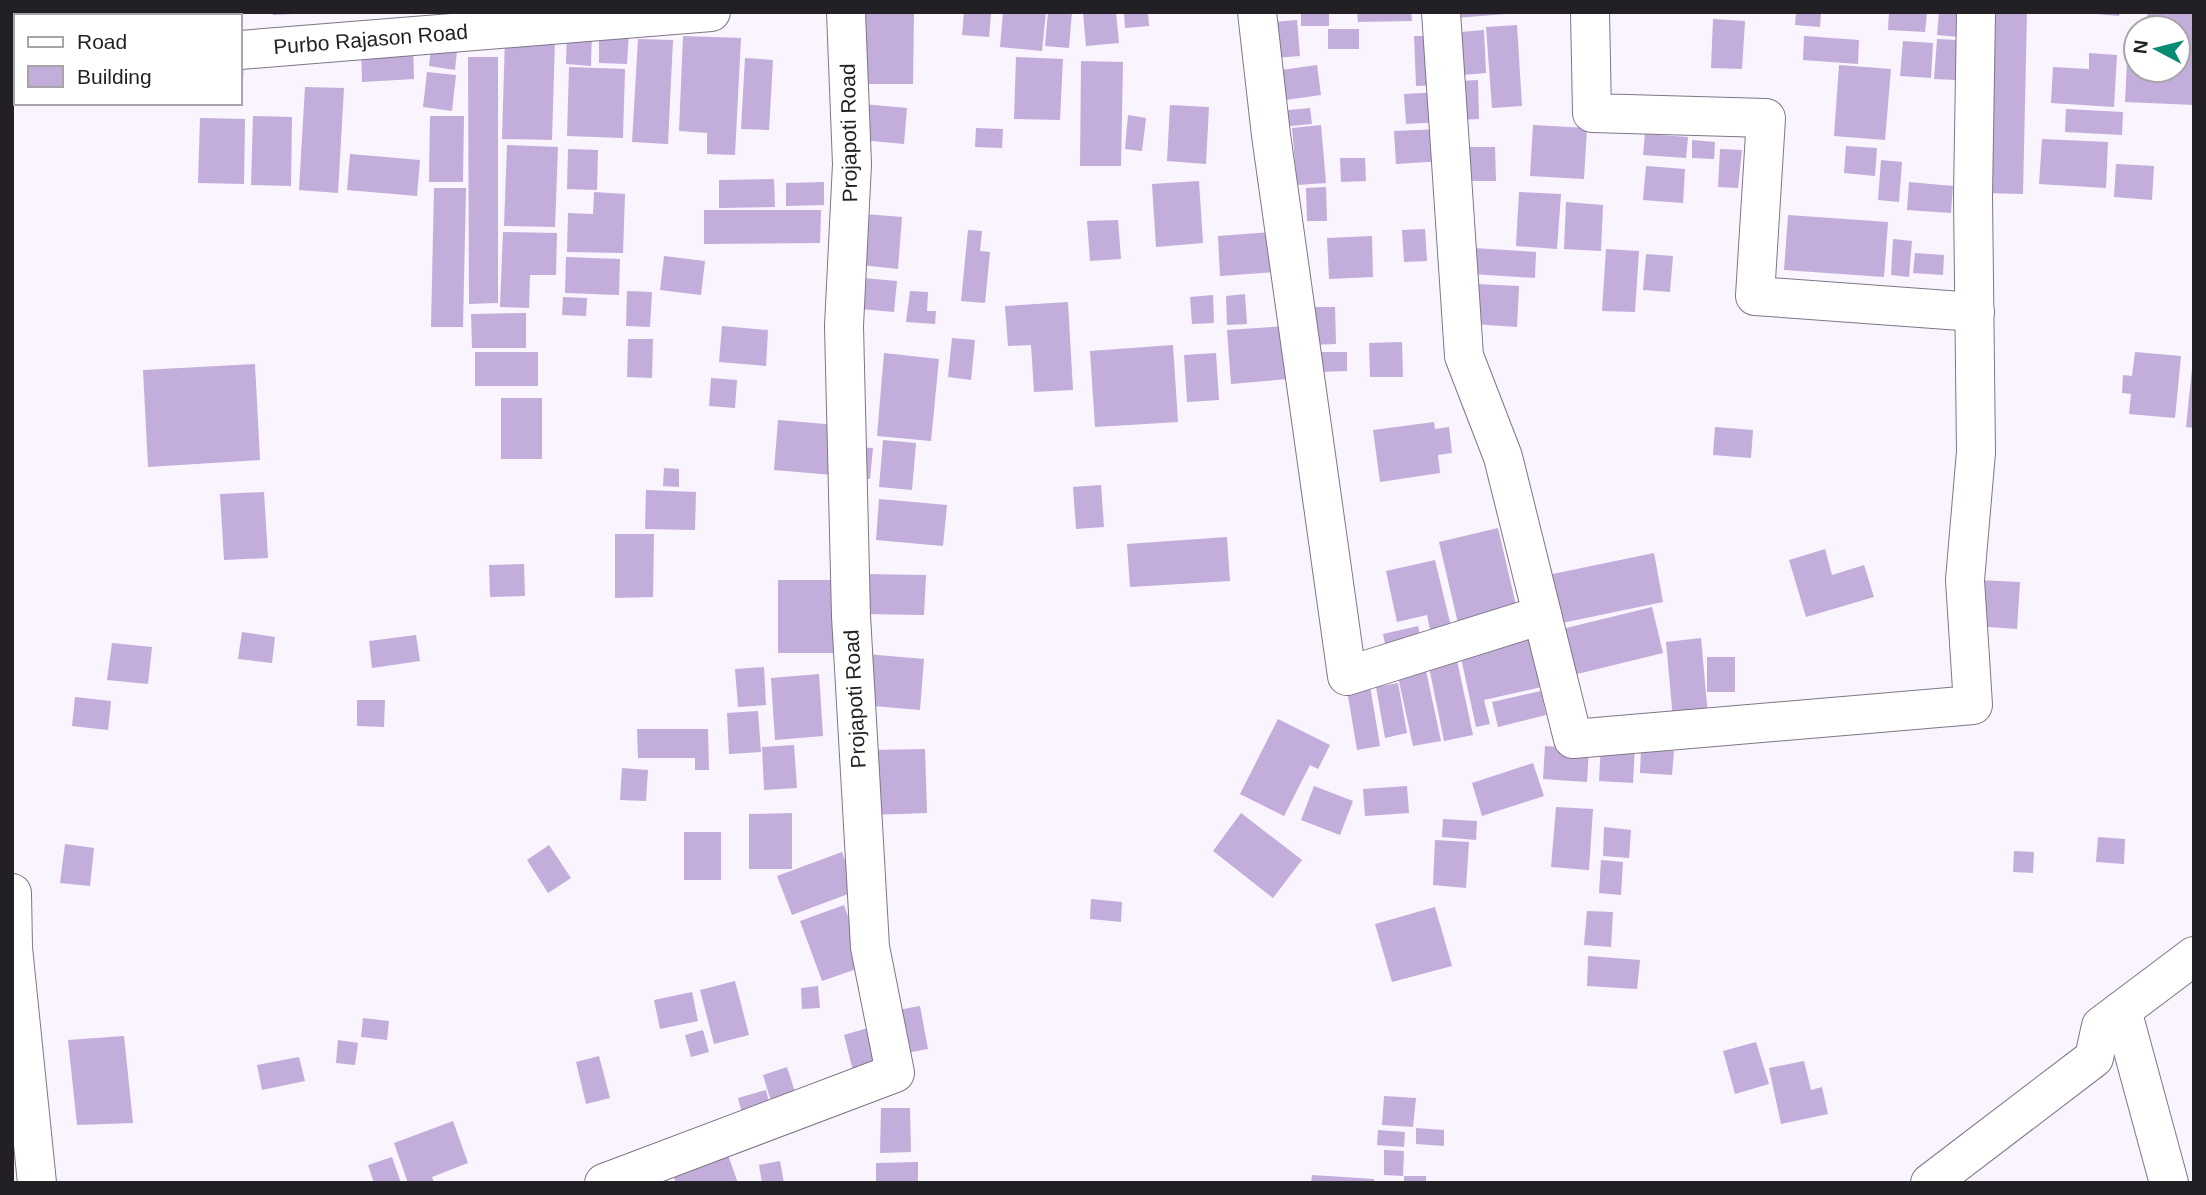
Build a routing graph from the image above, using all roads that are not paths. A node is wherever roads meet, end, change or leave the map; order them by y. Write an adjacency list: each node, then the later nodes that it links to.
1 (711, 12): 7 (street, Purbo Rajason Road)
2 (846, 12): 15 (street, Projapoti Road)
3 (1257, 12): 10 (street)
4 (1441, 12): 10 (street)
5 (1590, 12): 9 (street)
6 (1976, 12): 9 (street)
7 (471, 22): 8 (street, Purbo Rajason Road)
8 (242, 50)
9 (1975, 312): 10 (street)
10 (1542, 615)
11 (12, 893): 14 (street)
12 (2194, 956): 13 (street)
13 (2122, 1010): 16 (street); 17 (street)
14 (27, 1160)
15 (604, 1183)
16 (1930, 1183)
17 (2169, 1183)

